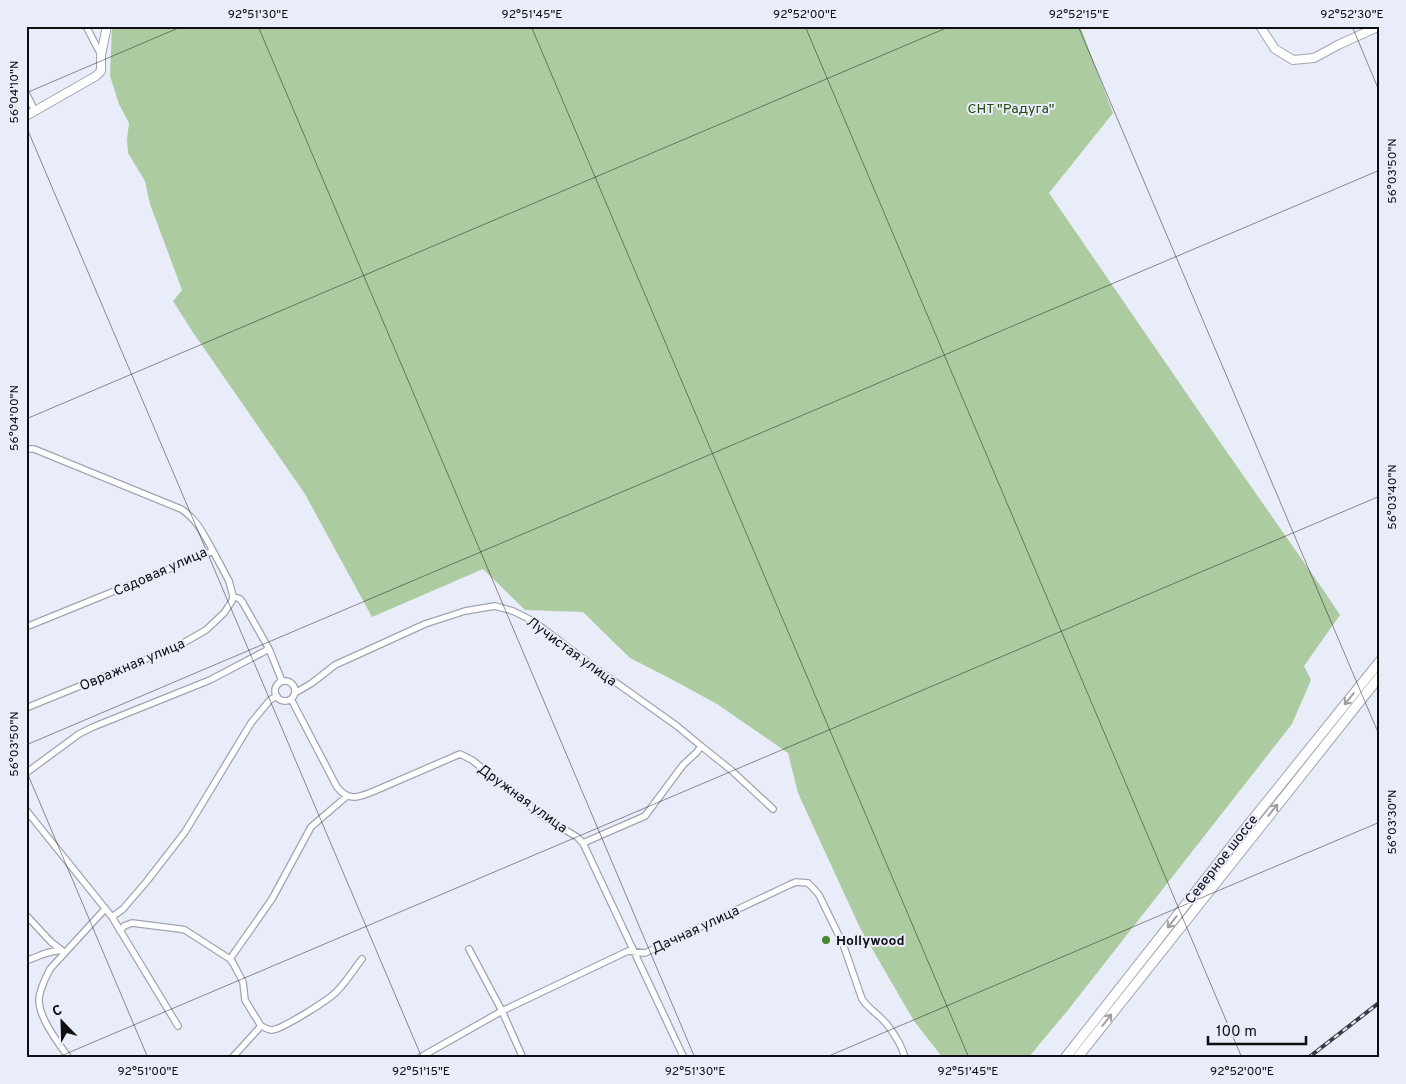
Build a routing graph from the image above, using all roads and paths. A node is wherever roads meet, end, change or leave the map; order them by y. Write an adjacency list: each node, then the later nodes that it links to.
1 (86, 26): 5 (street)
2 (107, 26): 5 (street)
3 (1260, 26): 4 (street)
4 (1380, 26)
5 (101, 55): 7 (street)
6 (26, 93): 7 (street)
7 (35, 111): 8 (street)
8 (26, 116)
9 (26, 449): 10 (street, Садовая улица)
10 (213, 551): 11 (street); 12 (street, Садовая улица)
11 (233, 596): 13 (street); 19 (street, Овражная улица)
12 (26, 626)
13 (269, 649): 16 (street); 21 (street)
14 (1380, 661): 45 (main road, Северное шоссе, one-way to 45)
15 (1380, 676): 46 (main road, Северное шоссе, one-way to 15)
16 (282, 681): 17 (street); 18 (street)
17 (277, 696): 18 (street); 28 (street)
18 (293, 696): 20 (street, Лучистая улица); 22 (street)
19 (26, 708)
20 (702, 746): 23 (street, Лучистая улица); 25 (street)
21 (26, 773)
22 (347, 796): 25 (street, Дружная улица); 33 (street)
23 (773, 809)
24 (26, 810): 26 (street)
25 (583, 843): 31 (street, Дружная улица)
26 (104, 909): 28 (street); 32 (street)
27 (26, 915): 32 (street)
28 (112, 917): 29 (street)
29 (120, 931): 33 (street); 37 (street)
30 (469, 949): 36 (street)
31 (633, 950): 36 (street, Дачная улица); 43 (street, Дружная улица); 44 (street, Дачная улица)
32 (64, 952): 35 (street); 39 (street)
33 (230, 959): 38 (street)
34 (362, 959): 38 (street)
35 (26, 961)
36 (502, 1011): 41 (street, Дачная улица); 42 (street)
37 (178, 1026)
38 (261, 1026): 40 (street)
39 (69, 1058)
40 (232, 1058)
41 (419, 1058)
42 (524, 1058)
43 (684, 1058)
44 (905, 1058)
45 (1064, 1058)
46 (1077, 1058)

